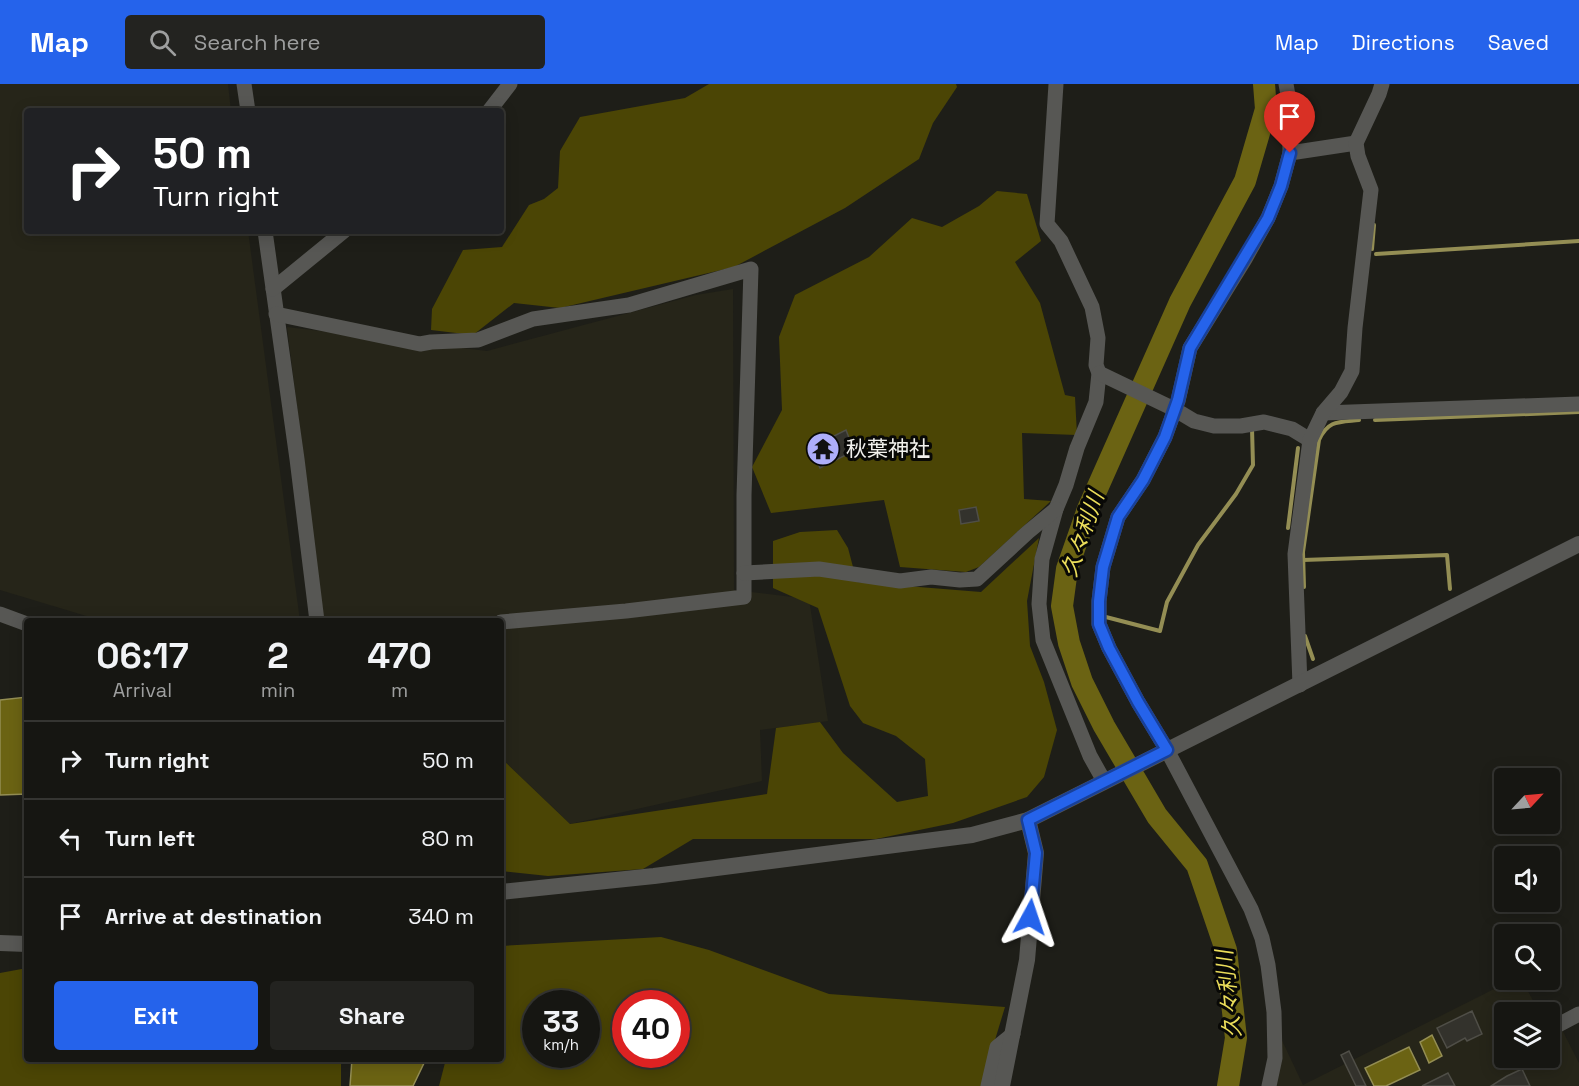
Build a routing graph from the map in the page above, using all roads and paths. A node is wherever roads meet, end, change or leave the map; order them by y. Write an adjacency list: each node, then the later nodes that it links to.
1 (244, 84): 6 (street)
2 (510, 84): 7 (street)
3 (1056, 84): 14 (street)
4 (1286, 84): 9 (street)
5 (1382, 84): 8 (street)
6 (248, 108)
7 (491, 108)
8 (1356, 143): 9 (street); 17 (street)
9 (1290, 153): 16 (street)
10 (265, 234): 12 (street)
11 (340, 234): 12 (street)
12 (273, 289): 13 (street)
13 (276, 314): 21 (street); 23 (street)
14 (1099, 373): 16 (street); 19 (street)
15 (1579, 404): 17 (street)
16 (1174, 409): 18 (street); 27 (street)
17 (1323, 413): 18 (street)
18 (1310, 440): 26 (street)
19 (1056, 509): 21 (street); 28 (street)
20 (1579, 544): 26 (street)
21 (744, 573): 24 (street)
22 (0, 614): 25 (street)
23 (317, 618)
24 (504, 622)
25 (24, 623)
26 (1300, 685): 27 (street)
27 (1167, 750): 28 (street); 38 (street)
28 (1104, 781): 29 (street)
29 (1028, 820): 30 (street); 35 (street)
30 (504, 892)
31 (0, 943): 32 (street)
32 (24, 944)
33 (1579, 1014): 34 (street)
34 (1560, 1023)
35 (1013, 1034): 36 (street); 37 (street)
36 (988, 1086)
37 (1002, 1086)
38 (1269, 1086)

